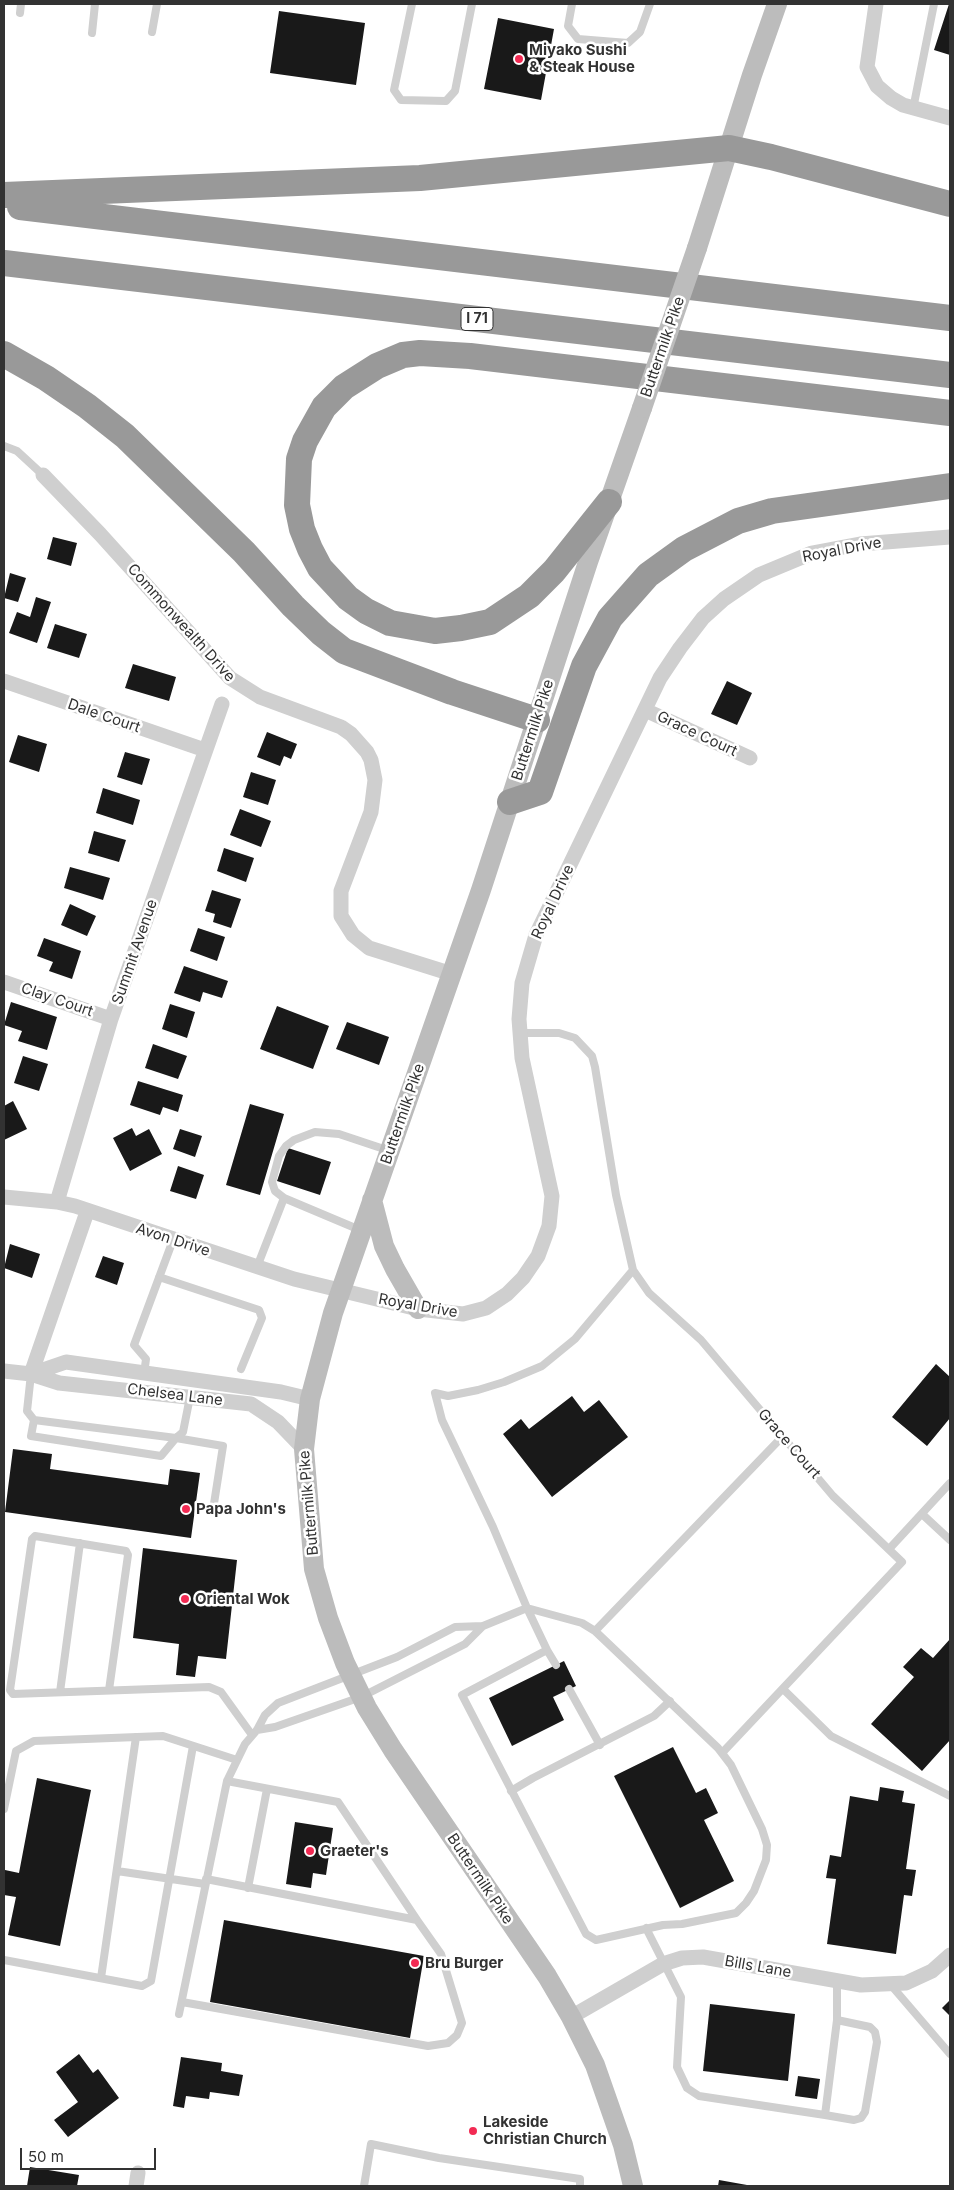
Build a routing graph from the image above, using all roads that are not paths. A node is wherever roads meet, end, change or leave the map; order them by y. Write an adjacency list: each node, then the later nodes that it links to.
1 (21, 4): 11 (lane)
2 (95, 4): 13 (lane)
3 (157, 4): 12 (lane)
4 (412, 4): 5 (lane)
5 (472, 4)
6 (572, 4): 7 (lane)
7 (650, 4)
8 (777, 4): 16 (main road, Buttermilk Pike)
9 (876, 4): 14 (street)
10 (934, 4): 14 (lane)
11 (20, 13)
12 (152, 32)
13 (92, 33)
14 (913, 109): 15 (street)
15 (950, 118)
16 (729, 148): 17 (highway); 18 (highway); 28 (main road, Buttermilk Pike, bridge)
17 (4, 196)
18 (950, 204)
19 (4, 205): 21 (highway)
20 (4, 263): 23 (highway, I 71)
21 (950, 318)
22 (4, 354): 33 (highway)
23 (950, 375)
24 (950, 413): 28 (highway)
25 (4, 446): 26 (lane)
26 (43, 475): 37 (street, Commonwealth Drive)
27 (950, 486): 36 (highway)
28 (609, 502): 33 (main road, Buttermilk Pike)
29 (950, 537): 32 (street, Royal Drive)
30 (4, 681): 34 (street, Dale Court)
31 (222, 704): 34 (street, Summit Avenue)
32 (644, 710): 35 (street, Grace Court); 40 (street, Royal Drive)
33 (537, 720): 36 (main road, Buttermilk Pike)
34 (205, 750): 39 (street, Summit Avenue)
35 (750, 758)
36 (510, 802): 37 (main road, Buttermilk Pike)
37 (452, 974): 41 (main road, Buttermilk Pike)
38 (4, 982): 39 (street, Clay Court)
39 (111, 1019): 44 (street, Summit Avenue)
40 (520, 1033): 49 (lane); 52 (street, Royal Drive)
41 (390, 1151): 43 (lane); 46 (main road, Buttermilk Pike)
42 (4, 1197): 44 (street, Avon Drive)
43 (284, 1198): 46 (lane); 48 (lane)
44 (57, 1202): 45 (street, Avon Drive)
45 (87, 1212): 47 (street, Avon Drive); 55 (street)
46 (372, 1235): 51 (main road, Buttermilk Pike); 52 (main road)
47 (173, 1240): 48 (street, Avon Drive); 50 (lane)
48 (257, 1267): 51 (street, Avon Drive)
49 (633, 1270): 60 (lane, Grace Court); 69 (lane)
50 (159, 1277): 53 (lane); 56 (lane)
51 (340, 1291): 52 (street, Royal Drive); 58 (main road, Buttermilk Pike)
52 (418, 1309)
53 (241, 1369)
54 (4, 1371): 55 (street, Chelsea Lane)
55 (31, 1374): 56 (street, Chelsea Lane); 57 (street, Chelsea Lane); 59 (lane)
56 (144, 1374): 58 (street, Chelsea Lane)
57 (190, 1397): 61 (lane); 62 (street, Chelsea Lane)
58 (310, 1399): 62 (main road, Buttermilk Pike)
59 (34, 1420): 61 (lane); 61 (lane)
60 (782, 1437): 68 (lane, Grace Court); 71 (lane)
61 (176, 1438): 64 (lane)
62 (304, 1449): 74 (main road, Buttermilk Pike)
63 (950, 1483): 65 (lane)
64 (213, 1510)
65 (922, 1514): 66 (lane); 68 (lane)
66 (950, 1540)
67 (80, 1543): 77 (lane); 78 (lane); 78 (lane)
68 (890, 1548): 76 (lane)
69 (527, 1608): 70 (lane); 71 (lane); 72 (lane)
70 (483, 1626): 74 (lane); 79 (lane)
71 (595, 1631): 80 (lane)
72 (547, 1650): 73 (lane); 89 (lane)
73 (556, 1665)
74 (350, 1674): 79 (main road, Buttermilk Pike); 81 (lane)
75 (569, 1689): 83 (lane)
76 (783, 1689): 85 (lane); 90 (lane)
77 (109, 1690): 78 (lane); 81 (lane)
78 (60, 1692)
79 (361, 1697): 81 (lane); 106 (main road, Buttermilk Pike)
80 (670, 1700): 83 (lane); 85 (lane)
81 (254, 1732): 86 (lane)
82 (136, 1737): 84 (lane); 91 (lane); 92 (lane)
83 (600, 1745): 89 (lane)
84 (193, 1746): 86 (lane); 93 (lane)
85 (722, 1754): 97 (lane)
86 (237, 1760): 87 (lane)
87 (227, 1781): 88 (lane); 94 (lane)
88 (267, 1789): 95 (lane); 96 (lane)
89 (510, 1792): 97 (lane)
90 (950, 1796)
91 (4, 1809)
92 (117, 1871): 93 (lane); 101 (lane)
93 (170, 1878): 94 (lane); 101 (lane)
94 (206, 1881): 95 (lane); 104 (lane)
95 (248, 1888): 96 (lane)
96 (417, 1920): 104 (lane)
97 (646, 1928): 100 (lane)
98 (950, 1955): 103 (street, Bills Lane)
99 (4, 1960): 101 (lane)
100 (663, 1964): 102 (street, Bills Lane); 106 (street, Bills Lane); 109 (lane)
101 (101, 1978)
102 (837, 1980): 103 (street, Bills Lane); 107 (lane)
103 (890, 1984): 108 (lane)
104 (182, 2002): 105 (lane)
105 (179, 2014)
106 (571, 2017): 112 (main road, Buttermilk Pike)
107 (837, 2020): 109 (lane); 109 (lane)
108 (950, 2054)
109 (824, 2115)
110 (364, 2186): 111 (lane)
111 (580, 2186)
112 (633, 2186)

